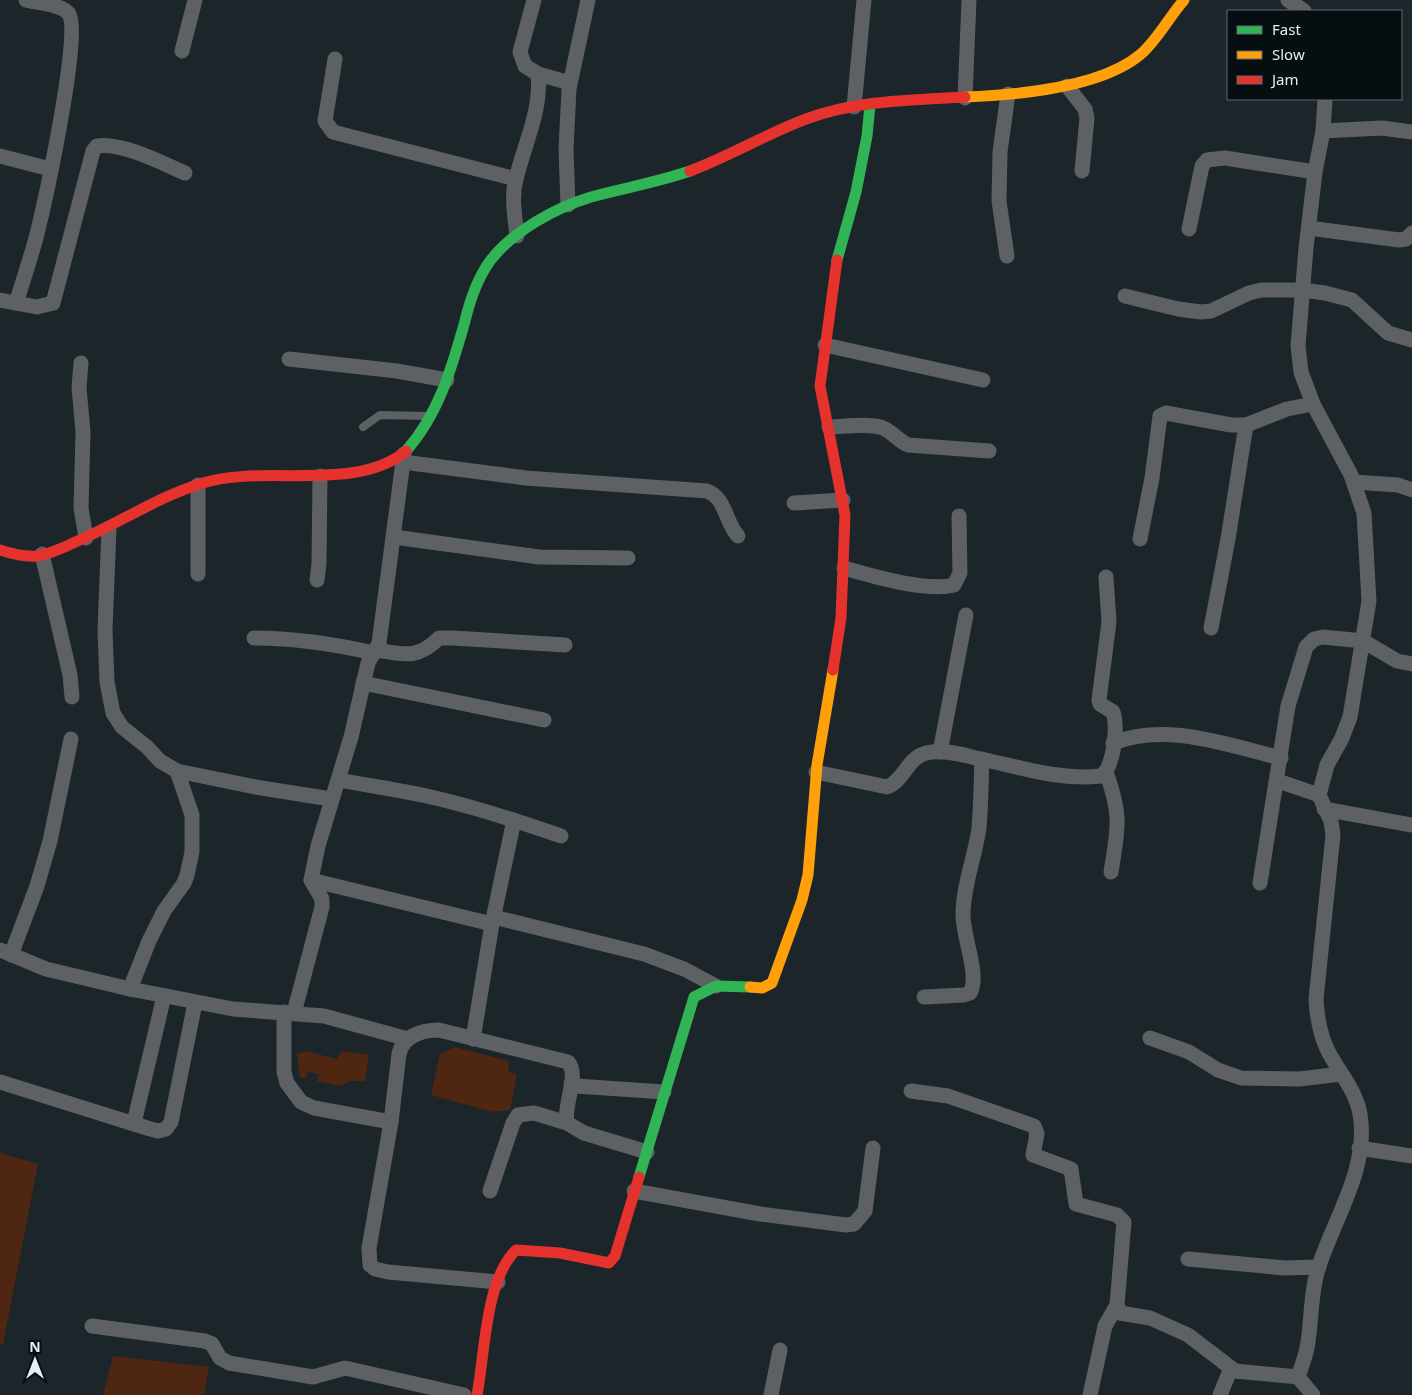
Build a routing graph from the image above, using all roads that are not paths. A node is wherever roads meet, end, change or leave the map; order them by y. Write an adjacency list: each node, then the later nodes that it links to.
1 (26, 0): 23 (street)
2 (195, 0): 10 (street)
3 (534, 0): 12 (street)
4 (588, 0): 13 (street)
5 (864, 0): 19 (street)
6 (969, 0): 16 (street)
7 (1184, 0): 14 (street)
8 (1288, 0): 9 (street)
9 (1303, 10)
10 (182, 51)
11 (335, 59): 27 (street)
12 (538, 74): 13 (street); 27 (street)
13 (570, 83): 28 (street)
14 (1067, 86): 15 (street); 24 (street)
15 (1008, 94): 16 (street); 33 (street)
16 (965, 98): 18 (street)
17 (1325, 100): 20 (street)
18 (870, 105): 19 (street); 39 (street)
19 (854, 107): 28 (street)
20 (1323, 131): 21 (street); 25 (street)
21 (1412, 132)
22 (0, 156): 23 (street)
23 (50, 169): 37 (street)
24 (1082, 171)
25 (1315, 172): 29 (street); 30 (street)
26 (185, 173): 37 (street)
27 (516, 180): 32 (street)
28 (568, 205): 32 (street)
29 (1309, 228): 31 (street); 34 (street)
30 (1189, 229)
31 (1412, 234)
32 (517, 236): 42 (street)
33 (1007, 256)
34 (1302, 290): 35 (street); 38 (street); 44 (street)
35 (1126, 296)
36 (0, 300): 37 (street)
37 (16, 303)
38 (1412, 340)
39 (825, 345): 43 (street); 48 (street)
40 (289, 359): 42 (street)
41 (81, 364): 61 (street)
42 (447, 380): 45 (street)
43 (983, 380)
44 (1314, 404): 46 (street); 52 (street)
45 (430, 416): 47 (lane); 50 (street)
46 (1246, 425): 62 (street); 71 (street)
47 (363, 427)
48 (828, 427): 49 (street); 55 (street)
49 (989, 451)
50 (403, 458): 51 (street); 59 (street); 60 (street)
51 (320, 476): 53 (street); 69 (street)
52 (1354, 482): 54 (street); 73 (street)
53 (198, 485): 58 (street); 67 (street)
54 (1412, 490)
55 (843, 500): 56 (street); 66 (street)
56 (794, 503)
57 (959, 516): 66 (street)
58 (109, 528): 61 (street); 85 (street)
59 (738, 536)
60 (394, 537): 65 (street); 75 (street)
61 (86, 538): 64 (street)
62 (1140, 539)
63 (0, 550): 64 (street)
64 (42, 554): 78 (street)
65 (628, 558)
66 (844, 568): 86 (street)
67 (198, 574)
68 (1106, 577): 81 (street)
69 (317, 580)
70 (966, 615): 82 (street)
71 (1211, 628)
72 (254, 638): 75 (street)
73 (1363, 641): 76 (street); 83 (street); 91 (street)
74 (566, 645): 75 (street)
75 (375, 652): 77 (street)
76 (1412, 664)
77 (363, 683): 79 (street); 88 (street)
78 (72, 697)
79 (544, 720)
80 (71, 739): 99 (street)
81 (1113, 743): 83 (street); 87 (street)
82 (940, 752): 84 (street); 86 (street)
83 (1281, 758): 89 (street)
84 (982, 759): 87 (street); 103 (street)
85 (177, 771): 90 (street); 101 (street)
86 (816, 772): 100 (street)
87 (1106, 772): 95 (street)
88 (338, 780): 90 (street); 92 (street)
89 (1278, 781): 91 (street); 97 (street)
90 (331, 799): 96 (street)
91 (1321, 802): 93 (street); 109 (street)
92 (514, 820): 94 (street); 98 (street)
93 (1412, 824)
94 (561, 836)
95 (1111, 872)
96 (311, 880): 98 (street); 105 (street)
97 (1260, 883)
98 (493, 920): 100 (street); 108 (street)
99 (5, 952): 101 (street)
100 (716, 986): 112 (street)
101 (130, 989): 102 (street)
102 (164, 996): 104 (street); 115 (street)
103 (924, 997)
104 (195, 1003): 105 (street); 115 (street)
105 (289, 1013): 107 (street); 114 (street)
106 (1150, 1038): 109 (street)
107 (408, 1039): 108 (street); 114 (street)
108 (472, 1039): 111 (street)
109 (1341, 1074): 118 (street)
110 (0, 1082): 115 (street)
111 (571, 1084): 112 (street); 116 (street)
112 (664, 1092): 119 (street)
113 (911, 1092): 126 (street)
114 (391, 1122): 125 (street)
115 (134, 1123)
116 (567, 1123): 119 (street); 121 (street)
117 (873, 1148): 122 (street)
118 (1358, 1148): 120 (street); 124 (street)
119 (647, 1152): 122 (street)
120 (1412, 1156)
121 (490, 1191)
122 (634, 1191): 125 (street)
123 (1188, 1259): 124 (street)
124 (1318, 1267): 130 (street)
125 (498, 1282): 132 (street)
126 (1117, 1305): 129 (street); 134 (street)
127 (92, 1326): 131 (street)
128 (780, 1350): 133 (street)
129 (1235, 1371): 130 (street); 135 (street)
130 (1298, 1377): 136 (street)
131 (464, 1395)
132 (477, 1395)
133 (771, 1395)
134 (1090, 1395)
135 (1220, 1395)
136 (1313, 1395)

